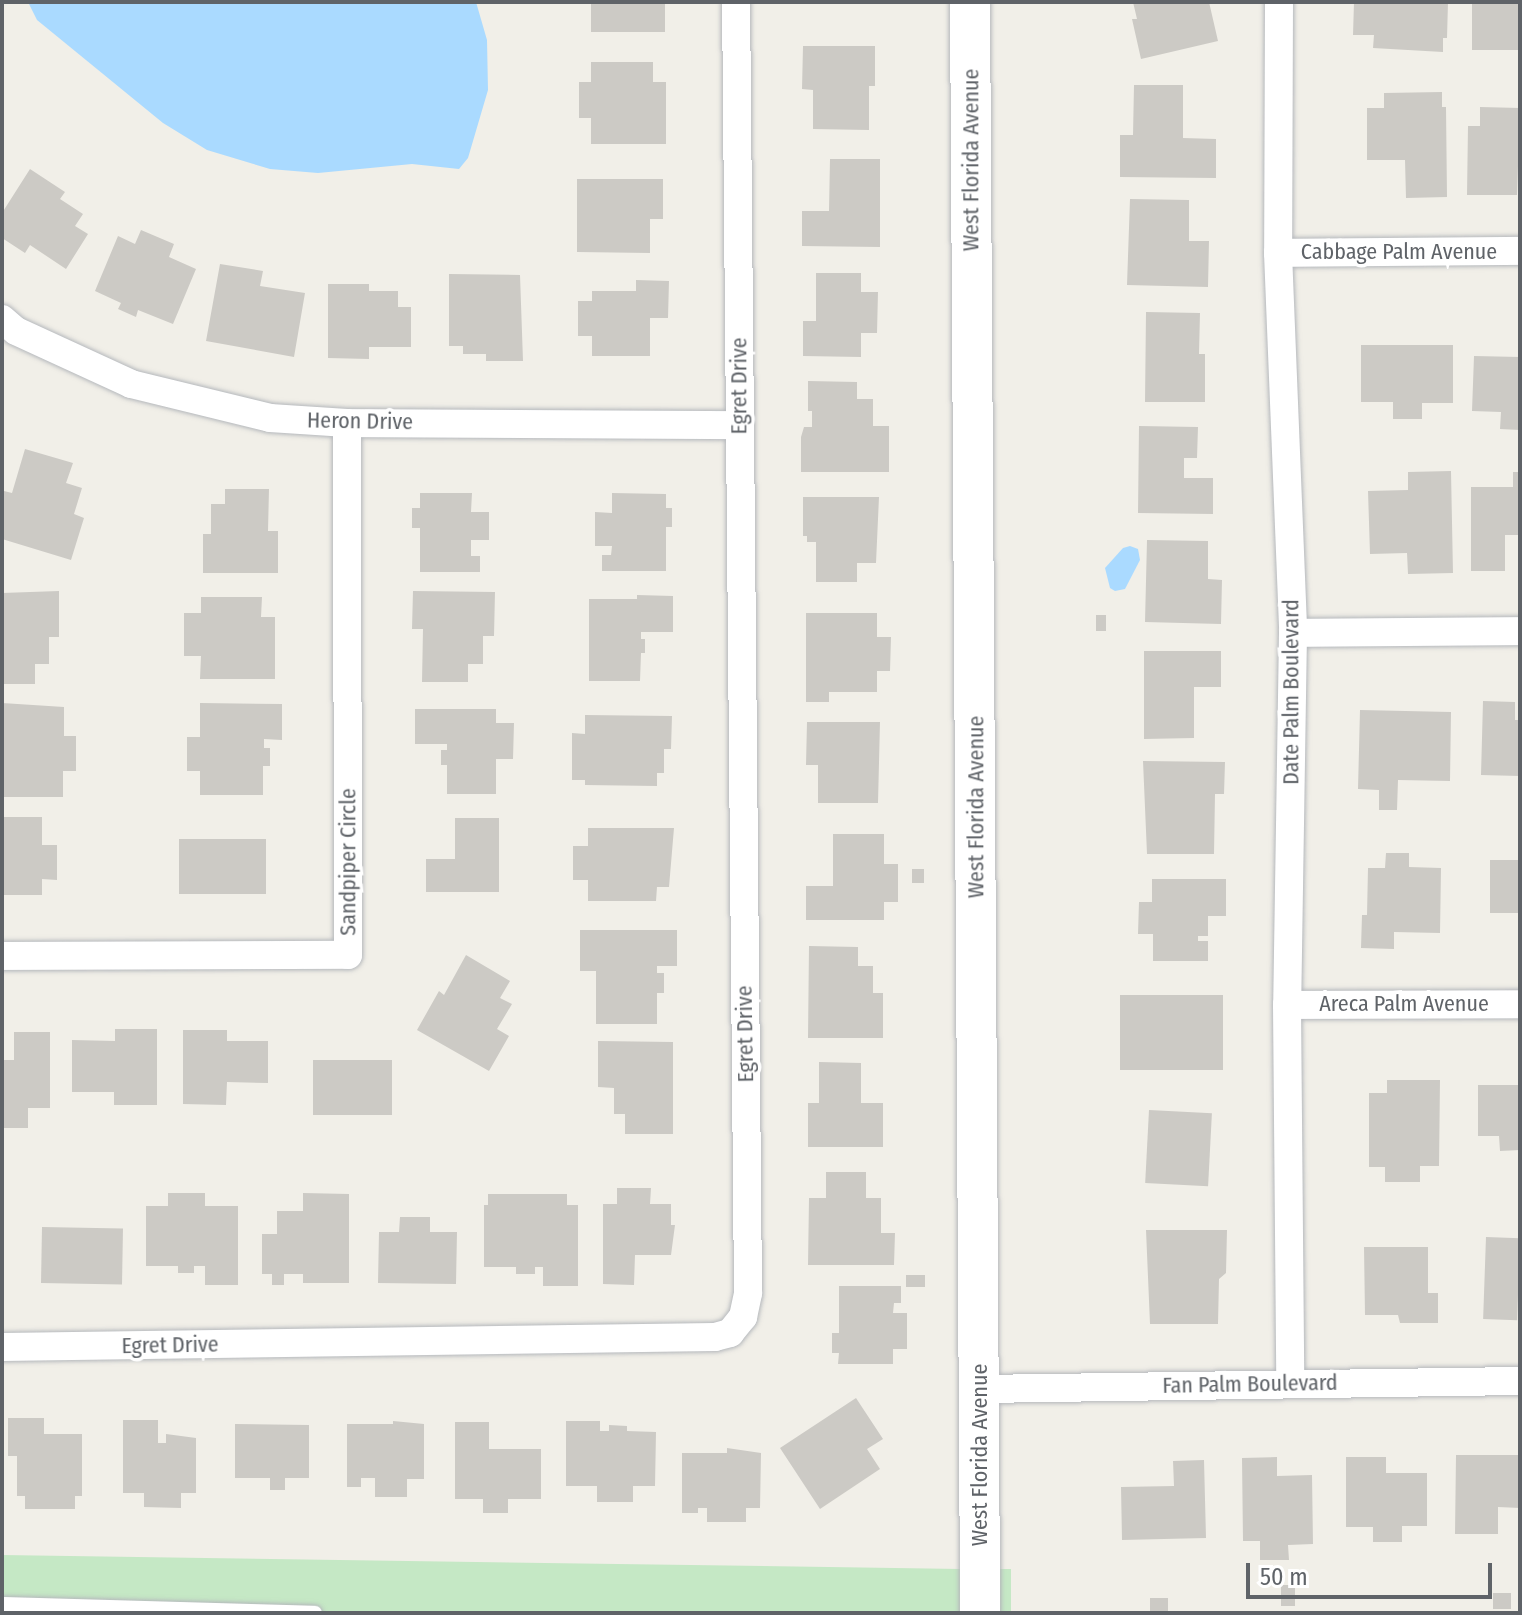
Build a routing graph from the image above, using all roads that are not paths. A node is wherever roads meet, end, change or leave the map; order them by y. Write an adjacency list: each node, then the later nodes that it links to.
1 (736, 2): 8 (street, Egret Drive)
2 (970, 2): 17 (street, West Florida Avenue)
3 (1279, 2): 5 (street, Date Palm Boulevard)
4 (1520, 251): 5 (street, Cabbage Palm Avenue)
5 (1278, 253): 10 (street, Date Palm Boulevard)
6 (7, 334): 7 (street, Heron Drive)
7 (347, 423): 8 (street, Heron Drive); 11 (street, Sandpiper Circle)
8 (739, 425): 14 (street, Egret Drive)
9 (1520, 631): 10 (street)
10 (1293, 633): 13 (street, Date Palm Boulevard)
11 (2, 956)
12 (1520, 1004): 13 (street, Areca Palm Avenue)
13 (1287, 1005): 16 (street, Date Palm Boulevard)
14 (2, 1347)
15 (1520, 1381): 16 (street, Fan Palm Boulevard)
16 (1290, 1383): 17 (street, Fan Palm Boulevard)
17 (980, 1389): 20 (street, West Florida Avenue)
18 (2, 1604): 19 (lane)
19 (315, 1613)
20 (980, 1613)

